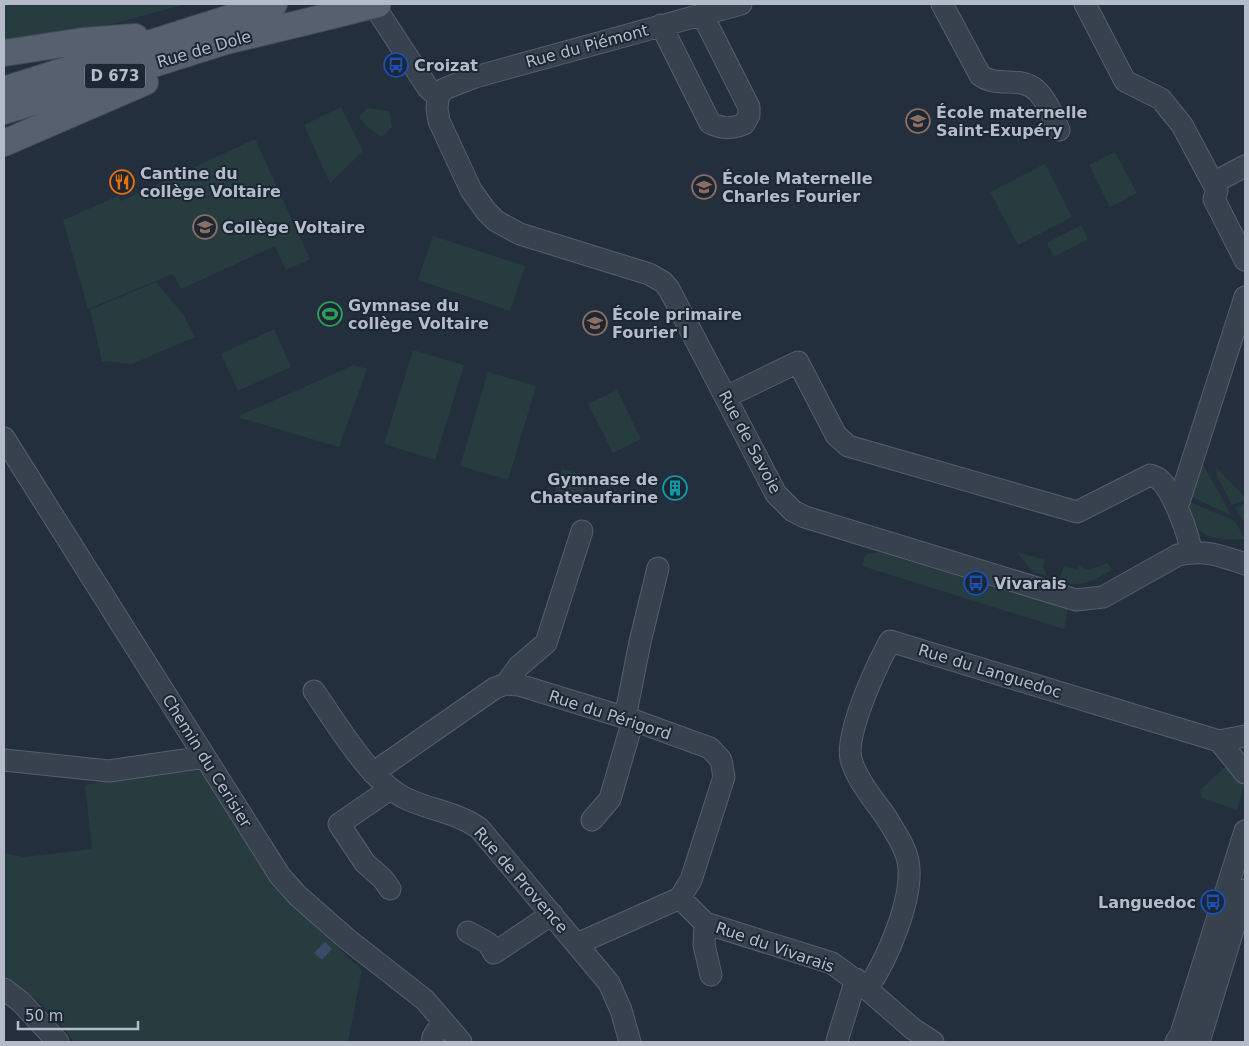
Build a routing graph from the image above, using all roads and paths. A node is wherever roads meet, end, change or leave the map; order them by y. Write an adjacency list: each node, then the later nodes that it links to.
1 (274, 4): 9 (main road, Rue de Dole / D 673)
2 (373, 4): 7 (street)
3 (741, 4): 6 (street, Rue du Piémont)
4 (942, 4): 15 (street)
5 (1085, 4): 18 (street)
6 (702, 14): 8 (street, Rue du Piémont); 8 (street)
7 (382, 15): 10 (main road, Rue de Dole / D 673, bridge); 13 (street)
8 (662, 25): 13 (street, Rue du Piémont)
9 (181, 33): 11 (main road); 12 (main road, Rue de Dole / D 673)
10 (226, 41): 14 (main road, Rue de Dole / D 673); 16 (main road)
11 (4, 53)
12 (4, 90)
13 (438, 97): 21 (street, Rue de Savoie)
14 (4, 111)
15 (1059, 130)
16 (4, 143)
17 (1245, 166): 18 (street)
18 (1213, 183): 19 (street)
19 (1245, 260)
20 (1245, 297): 24 (street)
21 (726, 397): 24 (street); 26 (street, Rue de Savoie)
22 (4, 438): 23 (street, Chemin du Cerisier)
23 (9, 457): 34 (street, Chemin du Cerisier)
24 (1177, 508): 26 (street)
25 (582, 531): 29 (street)
26 (1192, 552): 27 (street, Rue de Savoie)
27 (1245, 564)
28 (658, 568): 31 (street)
29 (506, 684): 31 (street, Rue du Périgord); 36 (street)
30 (314, 692): 36 (street, Rue de Provence)
31 (629, 719): 39 (street); 43 (street, Rue du Périgord)
32 (1245, 736): 33 (street, Rue du Languedoc)
33 (1219, 740): 37 (street); 49 (street, Rue du Languedoc)
34 (205, 757): 35 (street); 51 (street, Chemin du Cerisier)
35 (4, 760)
36 (373, 773): 38 (street, Rue de Provence)
37 (1245, 773)
38 (390, 788): 41 (street); 44 (street, Rue de Provence)
39 (592, 820)
40 (1245, 831): 58 (street)
41 (390, 889)
42 (1245, 890): 59 (street)
43 (680, 898): 45 (street, Rue du Vivarais); 47 (street)
44 (552, 914): 46 (street); 47 (street, Rue de Provence)
45 (705, 923): 48 (street); 49 (street, Rue du Vivarais)
46 (468, 932)
47 (576, 944): 56 (street, Rue de Provence)
48 (710, 975)
49 (861, 984): 52 (street); 57 (street, Rue du Vivarais)
50 (4, 989): 53 (street)
51 (443, 1021): 54 (street); 55 (street, Chemin du Cerisier)
52 (837, 1041)
53 (58, 1042)
54 (432, 1042)
55 (461, 1042)
56 (630, 1042)
57 (933, 1042)
58 (1176, 1042)
59 (1199, 1042)

